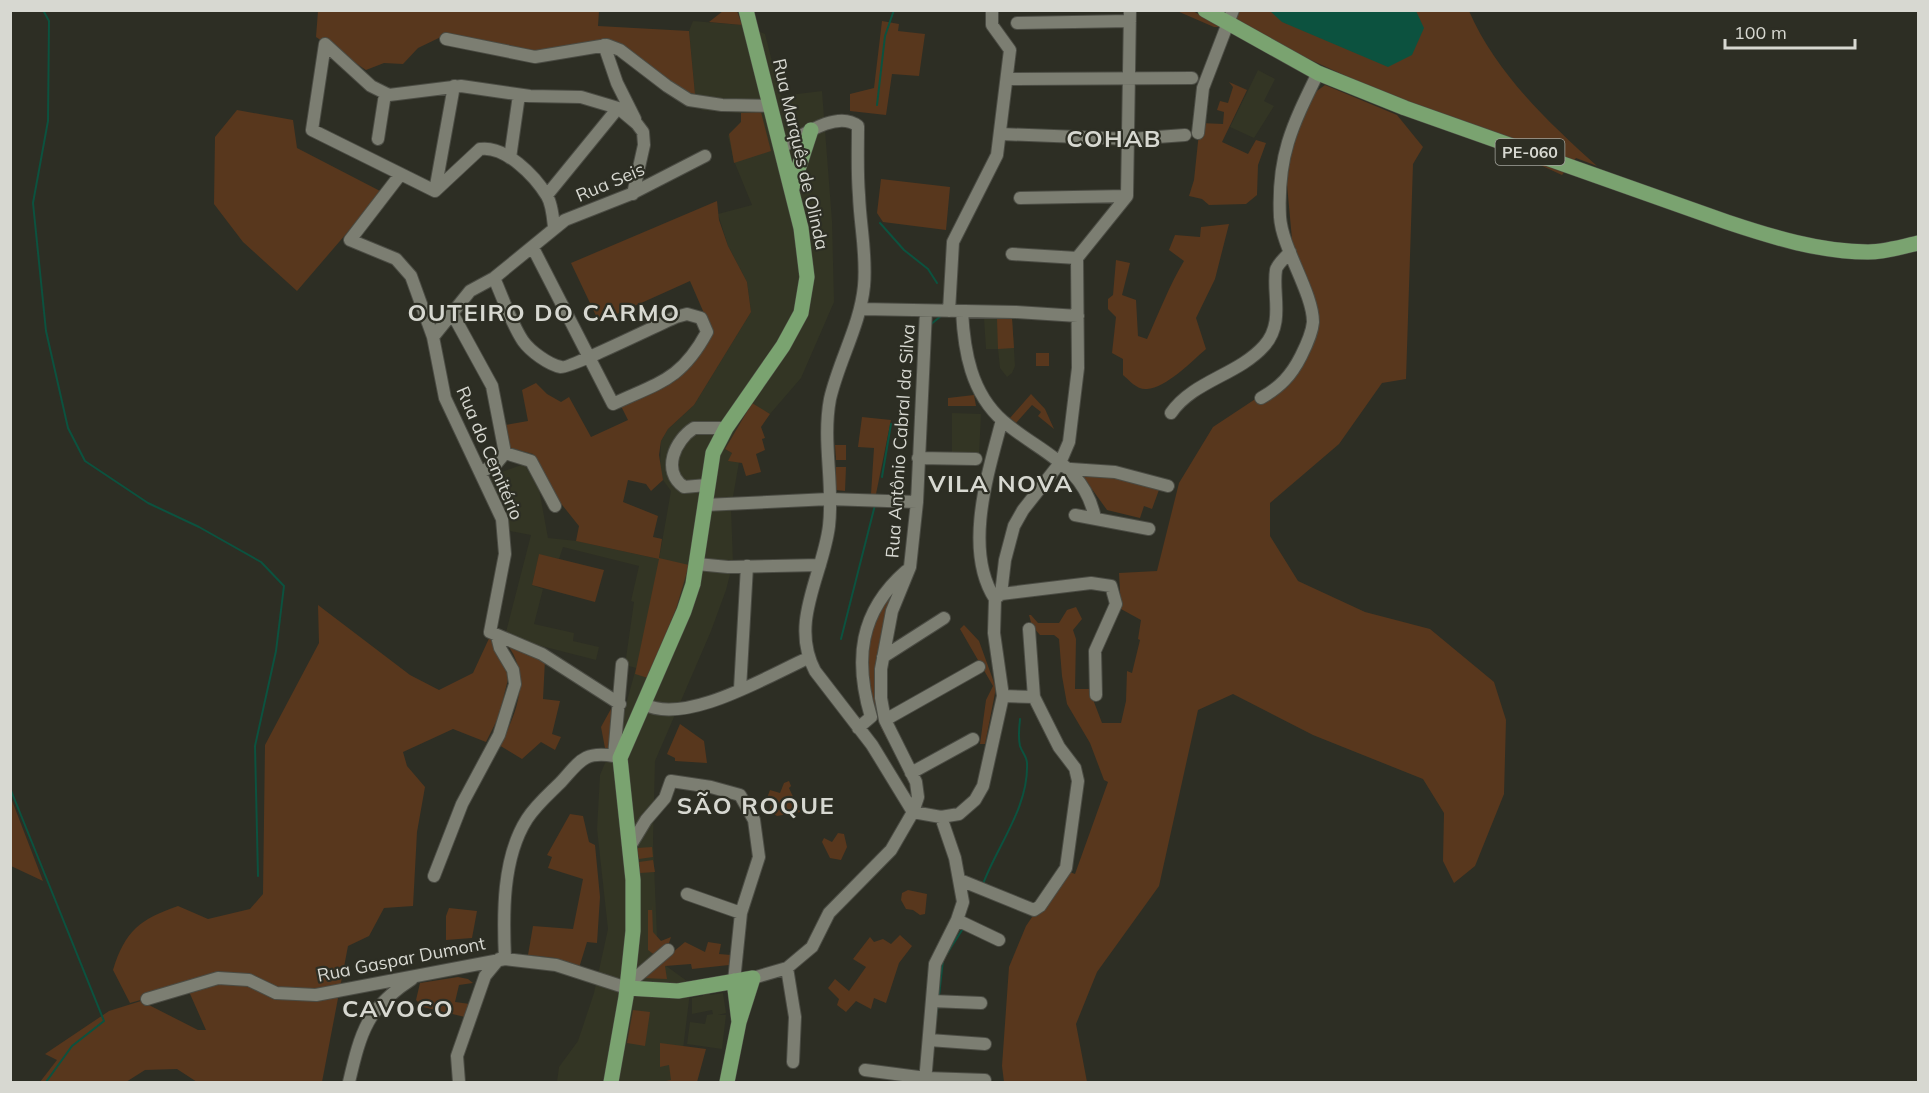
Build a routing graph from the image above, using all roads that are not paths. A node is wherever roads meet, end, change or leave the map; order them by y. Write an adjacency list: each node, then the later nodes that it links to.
1 (746, 10): 18 (main road, Rua Marquês de Olinda)
2 (992, 10): 12 (street, Rua Antônio Cabral da Silva)
3 (1205, 10): 5 (main road, PE-060)
4 (1130, 16): 6 (street); 13 (street)
5 (1231, 17): 9 (main road, PE-060); 23 (street)
6 (1017, 23)
7 (446, 39): 8 (street)
8 (604, 45): 10 (street); 18 (street)
9 (1318, 73): 35 (main road, PE-060); 37 (street)
10 (615, 76): 17 (street); 19 (street)
11 (1192, 78): 13 (street)
12 (1007, 79): 13 (street); 21 (street, Rua Antônio Cabral da Silva)
13 (1130, 80): 23 (street)
14 (454, 86): 15 (street); 16 (street); 29 (street)
15 (385, 94): 22 (street); 27 (street)
16 (519, 95): 17 (street); 26 (street)
17 (614, 106): 19 (street); 31 (street)
18 (771, 106): 24 (main road, Rua Marquês de Olinda)
19 (640, 128): 30 (street)
20 (811, 130): 24 (street); 28 (main road); 41 (street)
21 (1001, 134): 23 (street); 42 (street, Rua Antônio Cabral da Silva)
22 (378, 139)
23 (1130, 139): 32 (street)
24 (782, 147): 28 (main road, Rua Marquês de Olinda)
25 (705, 156): 30 (street, Rua Seis)
26 (510, 158): 29 (street); 31 (street)
27 (400, 175): 29 (street); 46 (street, Rua do Cemitério)
28 (792, 188): 51 (main road, Rua Marquês de Olinda)
29 (435, 191)
30 (633, 194): 34 (street, Rua Seis)
31 (546, 195): 34 (street)
32 (1127, 196): 33 (street); 39 (street)
33 (1020, 198)
34 (554, 227): 36 (street, Rua Seis)
35 (1918, 243)
36 (533, 248): 40 (street, Rua Seis); 47 (street)
37 (1290, 252): 48 (street); 49 (street)
38 (1012, 254): 39 (street)
39 (1077, 258): 45 (street)
40 (494, 278): 44 (street); 47 (street)
41 (862, 309): 42 (street); 59 (street)
42 (939, 311): 43 (street); 53 (street, Rua Antônio Cabral da Silva)
43 (962, 311): 45 (street); 50 (street)
44 (452, 313): 46 (street); 52 (street)
45 (1078, 316): 55 (street)
46 (434, 337): 56 (street, Rua do Cemitério)
47 (589, 356): 47 (street)
48 (1261, 398)
49 (1171, 413)
50 (1002, 420): 55 (street); 70 (street)
51 (726, 428): 57 (main road, Rua Marquês de Olinda); 57 (street)
52 (505, 453): 56 (street); 62 (street)
53 (918, 458): 54 (street); 60 (street, Rua Antônio Cabral da Silva)
54 (976, 459)
55 (1065, 466): 58 (street); 64 (street); 70 (street)
56 (481, 472): 73 (street, Rua do Cemitério)
57 (707, 485): 61 (main road, Rua Marquês de Olinda)
58 (1168, 486)
59 (830, 499): 60 (street); 61 (street); 67 (street)
60 (916, 502): 69 (street, Rua Antônio Cabral da Silva)
61 (705, 505): 66 (main road, Rua Marquês de Olinda)
62 (555, 506)
63 (1075, 514): 64 (street)
64 (1095, 518): 65 (street)
65 (1149, 529)
66 (697, 564): 68 (street); 83 (main road, Rua Marquês de Olinda)
67 (820, 565): 68 (street); 75 (street)
68 (747, 566): 78 (street)
69 (910, 567): 74 (street, Rua Antônio Cabral da Silva); 85 (street)
70 (998, 597): 79 (street); 80 (street)
71 (944, 618): 74 (street)
72 (1029, 629): 81 (street)
73 (497, 636): 82 (street); 92 (street)
74 (883, 657): 84 (street, Rua Antônio Cabral da Silva)
75 (808, 658): 78 (street); 85 (street)
76 (622, 664): 82 (street)
77 (979, 667): 84 (street)
78 (740, 689): 83 (street)
79 (1096, 695)
80 (1003, 696): 81 (street); 90 (street)
81 (1034, 697): 93 (street)
82 (620, 704): 87 (street)
83 (644, 704): 87 (main road, Rua Marquês de Olinda)
84 (885, 720): 88 (street, Rua Antônio Cabral da Silva)
85 (858, 728): 89 (street)
86 (974, 739): 88 (street)
87 (617, 757): 91 (main road, Rua Marquês de Olinda); 99 (street)
88 (911, 773): 89 (street, Rua Antônio Cabral da Silva)
89 (913, 812): 90 (street); 101 (street)
90 (941, 817): 93 (street)
91 (629, 848): 95 (street); 106 (main road, Rua Marquês de Olinda)
92 (434, 876)
93 (960, 880): 96 (street)
94 (687, 894): 95 (street)
95 (741, 914): 104 (street)
96 (957, 920): 97 (street); 108 (street)
97 (999, 940)
98 (668, 950): 106 (street)
99 (502, 959): 100 (street, Rua Gaspar Dumont); 105 (street); 106 (street, Rua Gaspar Dumont)
100 (464, 966): 102 (street, Rua Gaspar Dumont); 105 (street)
101 (787, 968): 103 (street); 113 (street)
102 (421, 974): 107 (street, Rua Gaspar Dumont); 117 (street)
103 (753, 978): 104 (main road); 110 (main road)
104 (734, 981): 106 (main road); 110 (main road)
105 (483, 982): 118 (street)
106 (627, 986): 119 (main road, Rua Marquês de Olinda)
107 (147, 999)
108 (932, 1001): 109 (street); 111 (street)
109 (981, 1003)
110 (740, 1022): 120 (main road)
111 (929, 1040): 112 (street); 115 (street)
112 (985, 1044)
113 (793, 1062)
114 (865, 1070): 115 (street)
115 (926, 1080): 116 (street)
116 (986, 1080)
117 (349, 1083)
118 (459, 1083)
119 (611, 1083)
120 (728, 1083)

